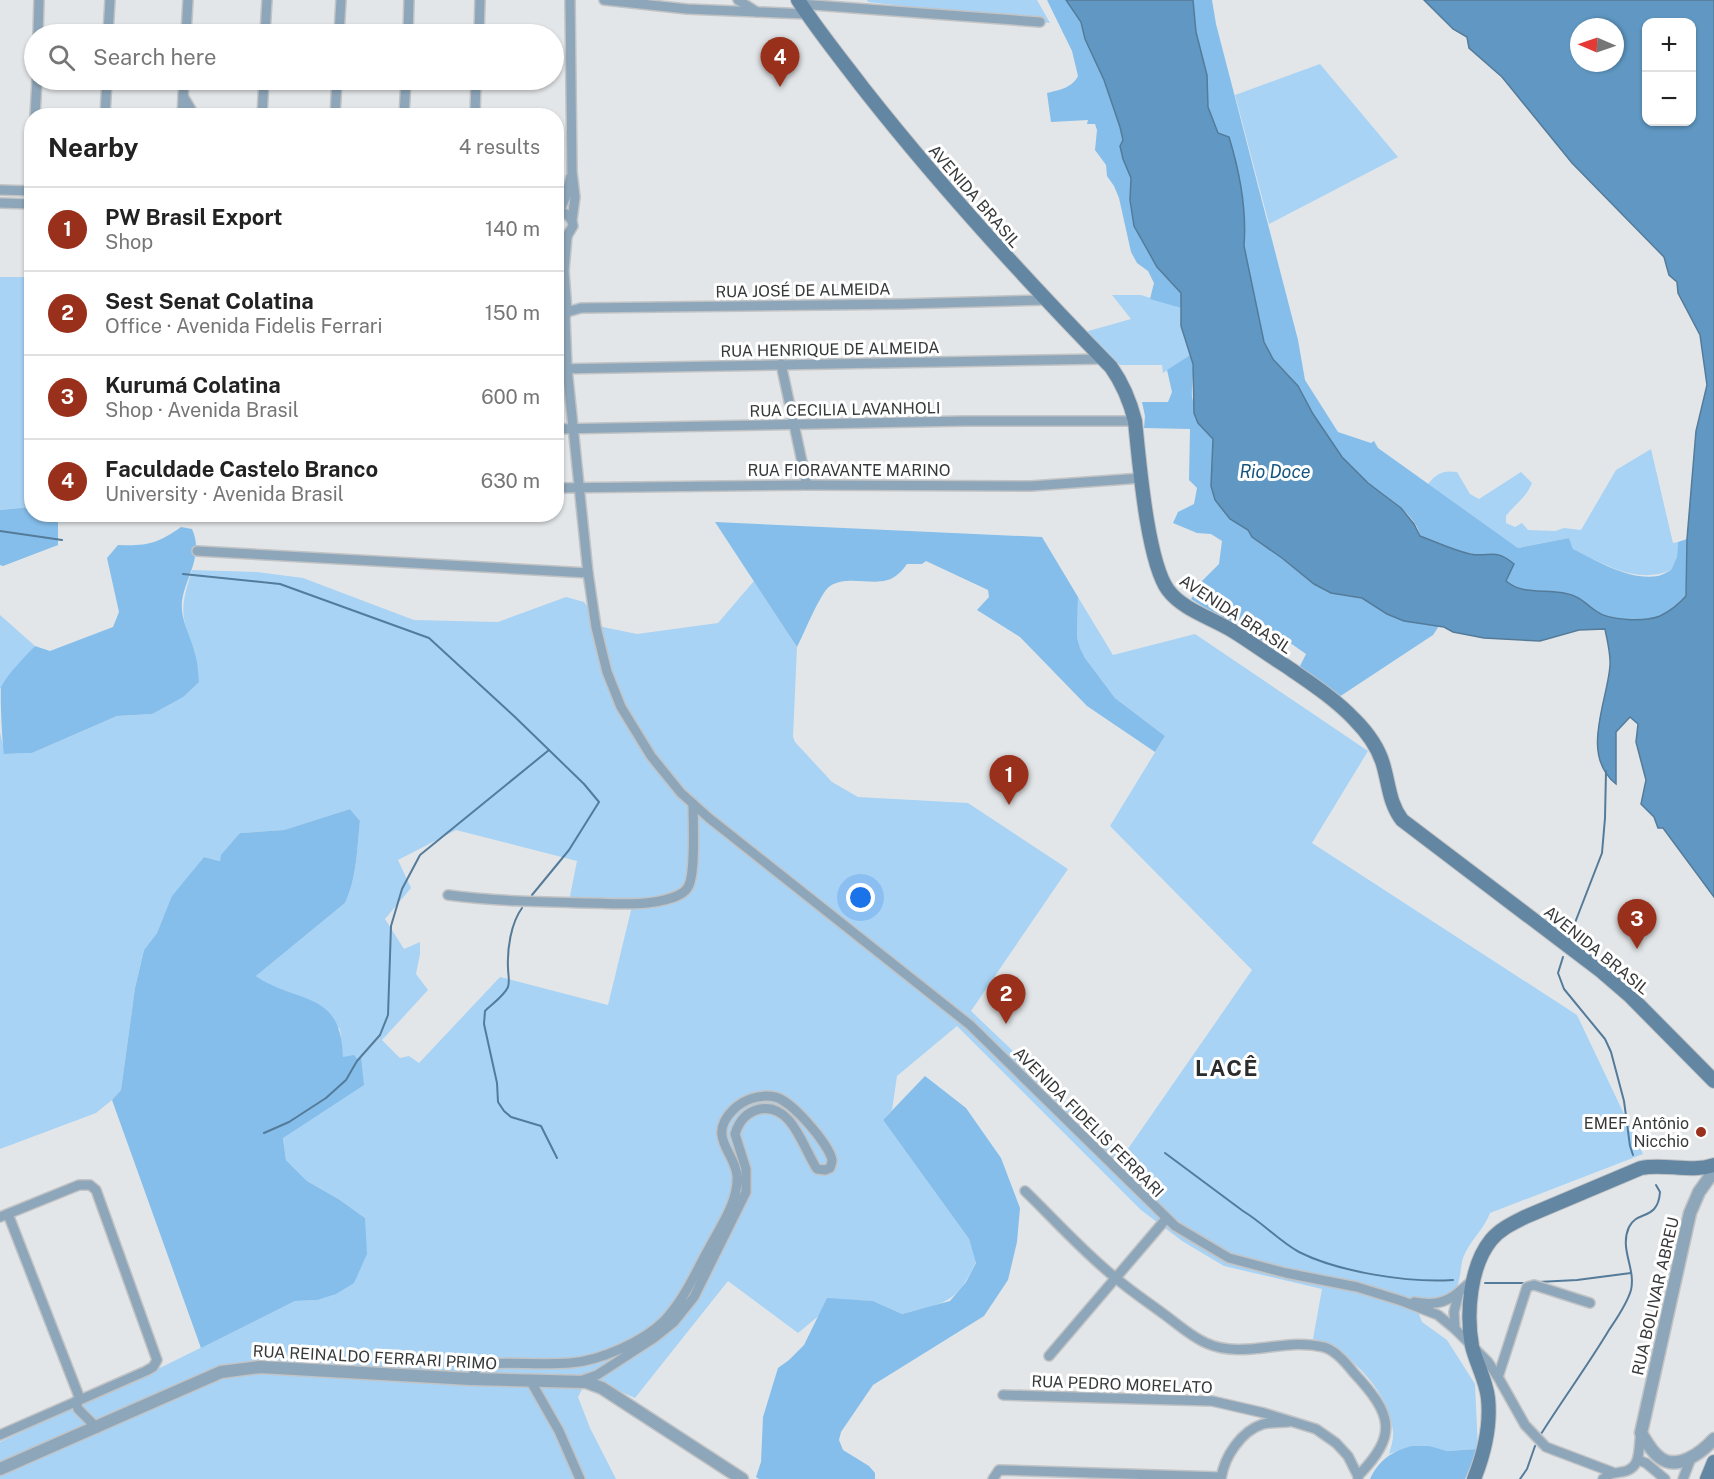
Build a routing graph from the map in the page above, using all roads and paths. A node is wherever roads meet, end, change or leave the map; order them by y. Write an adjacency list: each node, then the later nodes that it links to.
1 (39, 0): 14 (street)
2 (110, 0): 15 (street)
3 (188, 0): 16 (street)
4 (267, 0): 17 (street)
5 (341, 0): 18 (street)
6 (409, 0): 19 (street)
7 (480, 0): 20 (street)
8 (570, 0): 37 (street)
9 (604, 0): 12 (street)
10 (738, 0): 12 (street)
11 (802, 6): 12 (street); 13 (street); 47 (main road, AVENIDA BRASIL)
12 (759, 13)
13 (1040, 22)
14 (38, 24)
15 (109, 24)
16 (187, 24)
17 (266, 24)
18 (340, 24)
19 (408, 24)
20 (479, 24)
21 (36, 90): 29 (street)
22 (106, 90): 30 (street)
23 (183, 90): 28 (street)
24 (263, 90): 33 (street)
25 (336, 90): 34 (street)
26 (405, 90): 35 (street)
27 (476, 90): 36 (street)
28 (183, 96): 31 (street); 32 (street)
29 (35, 108)
30 (105, 108)
31 (182, 108)
32 (190, 108)
33 (262, 108)
34 (335, 108)
35 (404, 108)
36 (475, 108)
37 (572, 172): 40 (street); 44 (street, AVENIDA FIDELIS FERRARI)
38 (0, 190): 39 (street)
39 (24, 191)
40 (564, 200)
41 (0, 203): 42 (street)
42 (24, 204)
43 (564, 213): 44 (street)
44 (572, 220): 46 (street, AVENIDA FIDELIS FERRARI)
45 (564, 236): 46 (street)
46 (567, 236): 48 (street, AVENIDA FIDELIS FERRARI)
47 (1046, 300): 48 (street, RUA JOSÉ DE ALMEIDA); 49 (main road, AVENIDA BRASIL)
48 (566, 315): 51 (street, AVENIDA FIDELIS FERRARI)
49 (1103, 359): 50 (street, RUA HENRIQUE DE ALMEIDA); 52 (main road, AVENIDA BRASIL)
50 (781, 364): 51 (street, RUA HENRIQUE DE ALMEIDA); 53 (street)
51 (567, 369): 55 (street, AVENIDA FIDELIS FERRARI)
52 (1135, 421): 53 (street, RUA CECILIA LAVANHOLI); 56 (main road, AVENIDA BRASIL)
53 (794, 426): 55 (street, RUA CECILIA LAVANHOLI); 57 (street)
54 (564, 429): 55 (street, RUA CECILIA LAVANHOLI)
55 (573, 429): 58 (street, AVENIDA FIDELIS FERRARI)
56 (1142, 478): 57 (street, RUA FIORAVANTE MARINO); 64 (main road, AVENIDA BRASIL)
57 (807, 485): 58 (street, RUA FIORAVANTE MARINO)
58 (580, 487): 59 (street, RUA FIORAVANTE MARINO); 61 (street, AVENIDA FIDELIS FERRARI)
59 (564, 488)
60 (197, 551): 61 (street)
61 (588, 573): 62 (street, AVENIDA FIDELIS FERRARI)
62 (693, 804): 63 (street); 71 (street, AVENIDA FIDELIS FERRARI)
63 (448, 895)
64 (1714, 1082)
65 (737, 1144): 66 (street); 66 (street); 84 (street)
66 (723, 1145): 80 (street)
67 (1714, 1164): 73 (main road)
68 (1714, 1171): 89 (street, RUA BOLIVAR ABREU)
69 (1025, 1191): 72 (street)
70 (4, 1215): 86 (street); 86 (street)
71 (1166, 1219): 72 (street); 75 (street, AVENIDA FIDELIS FERRARI)
72 (1116, 1278): 79 (street); 98 (street)
73 (1474, 1279): 74 (street, AVENIDA FIDELIS FERRARI); 78 (main road)
74 (1458, 1292): 75 (street, AVENIDA FIDELIS FERRARI); 77 (street)
75 (1402, 1300): 77 (street, AVENIDA FIDELIS FERRARI)
76 (1590, 1303): 81 (street)
77 (1455, 1329): 78 (street, AVENIDA FIDELIS FERRARI)
78 (1472, 1347): 81 (street, AVENIDA FIDELIS FERRARI); 103 (main road)
79 (1049, 1356)
80 (581, 1362): 82 (street); 84 (street)
81 (1498, 1377): 97 (street, AVENIDA FIDELIS FERRARI)
82 (470, 1378): 83 (street, RUA REINALDO FERRARI PRIMO); 88 (street, RUA REINALDO FERRARI PRIMO)
83 (530, 1380): 84 (street, RUA REINALDO FERRARI PRIMO); 100 (street)
84 (579, 1381): 101 (street, RUA REINALDO FERRARI PRIMO)
85 (1003, 1395): 87 (street, RUA PEDRO MORELATO)
86 (78, 1400): 88 (street); 90 (street)
87 (1293, 1421): 98 (street, RUA PEDRO MORELATO); 99 (street)
88 (97, 1428): 96 (street, RUA REINALDO FERRARI PRIMO)
89 (1641, 1433): 92 (street); 94 (street)
90 (0, 1435)
91 (1714, 1439): 93 (street)
92 (1660, 1458): 93 (street); 94 (street)
93 (1691, 1458): 106 (street)
94 (1642, 1461): 97 (street); 105 (street)
95 (1714, 1462): 107 (main road)
96 (0, 1469)
97 (1612, 1472): 104 (street)
98 (1358, 1477)
99 (1221, 1478): 102 (street)
100 (580, 1479)
101 (742, 1479)
102 (993, 1479)
103 (1474, 1479)
104 (1603, 1479)
105 (1665, 1479)
106 (1683, 1479)
107 (1707, 1479)

